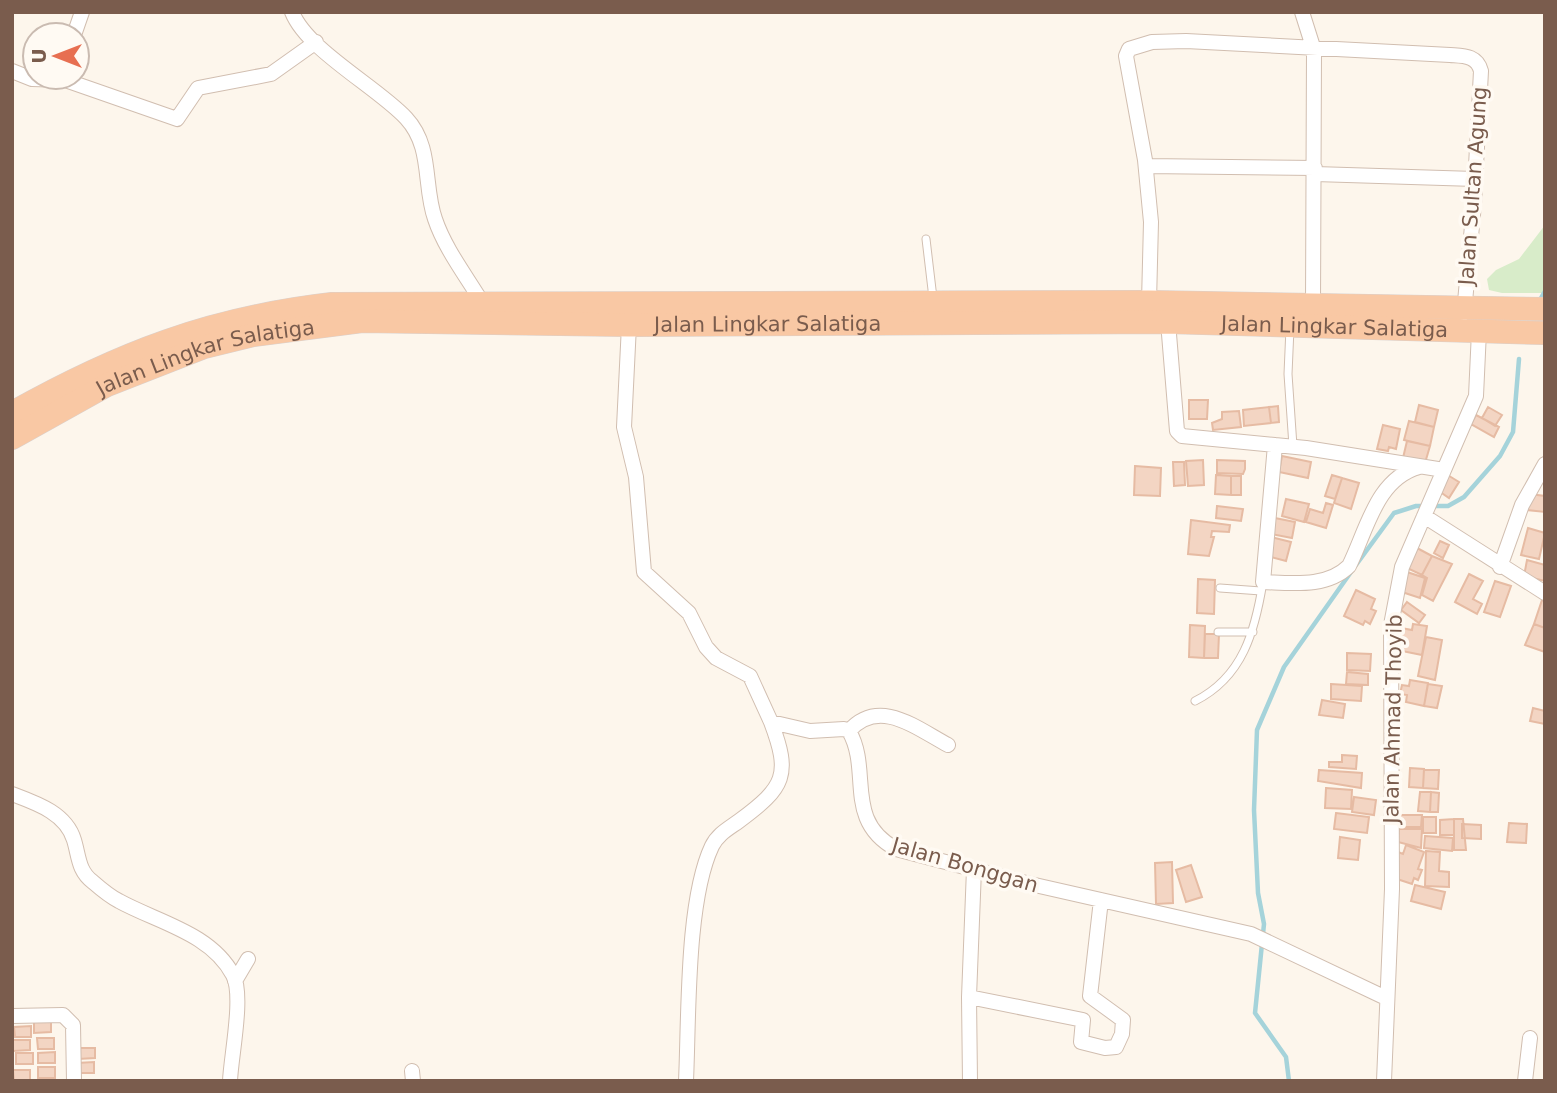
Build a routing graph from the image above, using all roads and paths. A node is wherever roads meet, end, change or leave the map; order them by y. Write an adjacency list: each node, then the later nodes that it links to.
1 (292, 12): 3 (street)
2 (1302, 12): 4 (street)
3 (316, 42): 5 (street); 12 (street)
4 (1314, 50): 6 (street, Jalan Sultan Agung); 7 (street); 8 (street, Jalan Sultan Agung)
5 (91, 89)
6 (1146, 166): 7 (street); 10 (street, Jalan Sultan Agung)
7 (1315, 171): 8 (street); 13 (street)
8 (1475, 179): 17 (street, Jalan Sultan Agung)
9 (926, 240): 11 (lane)
10 (1149, 302): 11 (highway, Jalan Lingkar Salatiga); 13 (highway, Jalan Lingkar Salatiga)
11 (934, 303): 15 (highway, Jalan Lingkar Salatiga)
12 (483, 304): 15 (highway, Jalan Lingkar Salatiga); 21 (highway, Jalan Lingkar Salatiga)
13 (1313, 305): 17 (highway, Jalan Lingkar Salatiga)
14 (1545, 309): 17 (highway, Jalan Lingkar Salatiga)
15 (552, 314): 18 (highway, Jalan Lingkar Salatiga); 22 (highway, Jalan Lingkar Salatiga)
16 (1168, 323): 18 (highway, Jalan Lingkar Salatiga); 19 (highway, Jalan Lingkar Salatiga); 23 (street)
17 (1468, 323): 19 (highway, Jalan Lingkar Salatiga); 20 (highway, Jalan Lingkar Salatiga); 27 (street, Jalan Ahmad Thoyib)
18 (629, 325): 36 (street)
19 (1290, 326): 24 (lane)
20 (1545, 333)
21 (12, 413)
22 (12, 438)
23 (1275, 445): 24 (street); 30 (street)
24 (1293, 446): 26 (street)
25 (1545, 464): 29 (street)
26 (1420, 467): 27 (street); 30 (street)
27 (1444, 470): 28 (street, Jalan Ahmad Thoyib)
28 (1427, 508): 29 (street); 46 (street, Jalan Ahmad Thoyib)
29 (1500, 567): 32 (street)
30 (1262, 587): 31 (lane); 34 (lane)
31 (1220, 589)
32 (1545, 593)
33 (1218, 632): 34 (lane)
34 (1253, 632): 35 (lane)
35 (1195, 701)
36 (771, 722): 37 (street); 52 (street)
37 (849, 732): 38 (street); 40 (street, Jalan Bonggan)
38 (948, 745)
39 (12, 794): 43 (street)
40 (974, 869): 41 (street, Jalan Bonggan); 44 (street)
41 (1101, 900): 45 (street); 46 (street, Jalan Bonggan)
42 (248, 959): 43 (street)
43 (235, 981): 51 (street)
44 (969, 996): 48 (street); 53 (street)
45 (1090, 996): 48 (street); 48 (street)
46 (1385, 998): 54 (street, Jalan Ahmad Thoyib)
47 (12, 1016): 50 (street)
48 (1083, 1020)
49 (1530, 1038): 55 (street)
50 (74, 1081)
51 (230, 1081)
52 (686, 1081)
53 (970, 1081)
54 (1384, 1081)
55 (1525, 1081)

